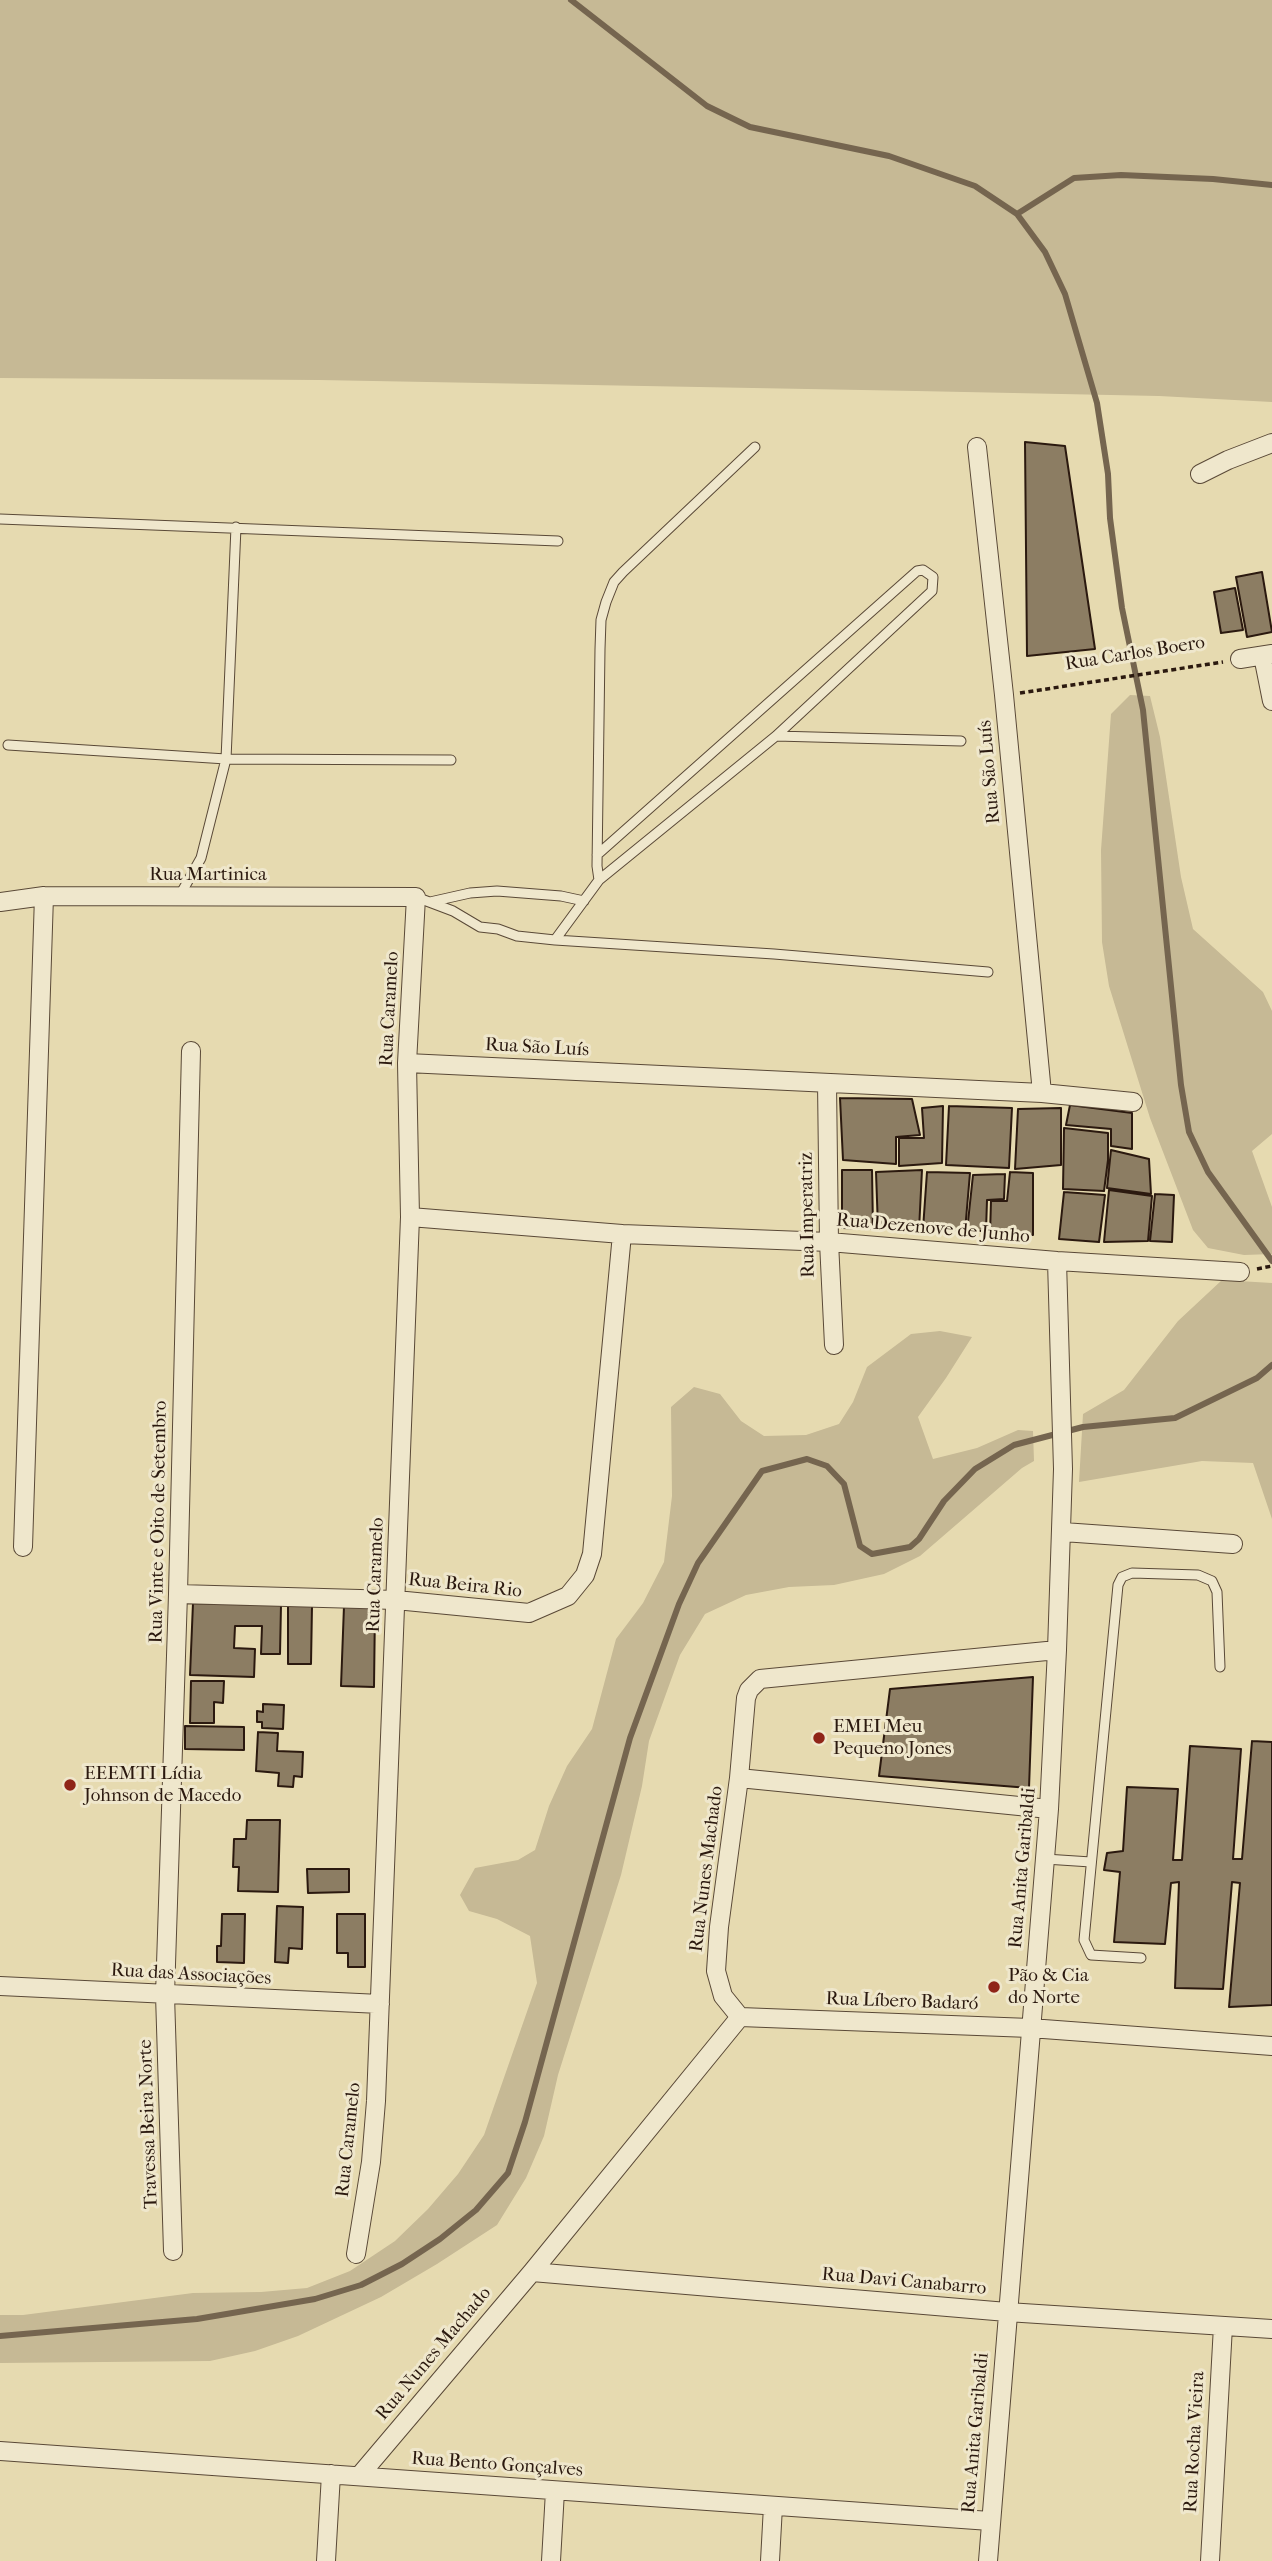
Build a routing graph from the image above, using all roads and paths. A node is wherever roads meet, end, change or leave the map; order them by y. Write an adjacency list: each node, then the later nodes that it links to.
1 (1272, 443): 4 (street)
2 (755, 447): 17 (lane)
3 (977, 447): 10 (street, Rua São Luís)
4 (1200, 474)
5 (0, 519): 6 (lane)
6 (236, 527): 7 (lane); 15 (lane)
7 (558, 541)
8 (1268, 655): 9 (street); 11 (street)
9 (1240, 659): 10 (path, Rua Carlos Boero)
10 (1004, 695): 29 (street, Rua São Luís)
11 (1272, 701)
12 (776, 736): 13 (lane); 17 (lane); 18 (lane)
13 (961, 741)
14 (8, 745): 15 (lane)
15 (226, 759): 16 (lane); 19 (lane)
16 (451, 760)
17 (597, 855): 18 (lane)
18 (599, 880): 22 (lane)
19 (180, 895): 20 (street, Rua Martinica); 21 (street, Rua Martinica)
20 (44, 896): 23 (street, Rua Martinica); 39 (street)
21 (423, 900): 22 (lane); 24 (lane); 27 (street, Rua Caramelo)
22 (583, 901): 24 (lane)
23 (0, 902)
24 (555, 940): 25 (lane)
25 (988, 972)
26 (191, 1051): 40 (street, Rua Vinte e Oito de Setembro)
27 (407, 1063): 28 (street, Rua São Luís); 31 (street, Rua Caramelo)
28 (827, 1083): 29 (street, Rua São Luís); 33 (street, Rua Imperatriz)
29 (1042, 1093): 30 (street, Rua São Luís)
30 (1133, 1102)
31 (411, 1217): 32 (street, Rua Dezenove de Junho); 41 (street, Rua Caramelo)
32 (622, 1234): 33 (street, Rua Dezenove de Junho); 41 (street, Rua Beira Rio)
33 (829, 1242): 34 (street, Rua Dezenove de Junho); 36 (street, Rua Imperatriz)
34 (1057, 1261): 35 (street, Rua Dezenove de Junho); 37 (street, Rua Anita Garibaldi)
35 (1240, 1272)
36 (834, 1345)
37 (1063, 1532): 38 (street); 42 (street, Rua Anita Garibaldi)
38 (1233, 1544)
39 (23, 1546)
40 (178, 1594): 41 (street, Rua Beira Rio); 50 (street, Rua Vinte e Oito de Setembro)
41 (396, 1600): 51 (street, Rua Caramelo)
42 (1058, 1650): 44 (street, Rua Nunes Machado); 45 (street, Rua Anita Garibaldi)
43 (1220, 1667): 47 (lane)
44 (739, 1778): 45 (street); 52 (street, Rua Nunes Machado)
45 (1049, 1809): 46 (street, Rua Anita Garibaldi)
46 (1045, 1859): 47 (lane); 53 (street, Rua Anita Garibaldi)
47 (1091, 1862): 48 (lane)
48 (1141, 1958)
49 (0, 1986): 50 (street, Rua das Associações)
50 (165, 1995): 51 (street, Rua das Associações); 55 (street, Travessa Beira Norte)
51 (380, 2004): 56 (street, Rua Caramelo)
52 (740, 2017): 53 (street, Rua Líbero Badaró); 57 (street, Rua Nunes Machado)
53 (1030, 2028): 54 (street, Rua Líbero Badaró); 58 (street, Rua Anita Garibaldi)
54 (1272, 2046)
55 (173, 2252)
56 (356, 2254)
57 (532, 2272): 58 (street, Rua Davi Canabarro); 63 (street, Rua Nunes Machado)
58 (1007, 2312): 59 (street, Rua Davi Canabarro); 66 (street, Rua Anita Garibaldi)
59 (1223, 2326): 60 (street, Rua Davi Canabarro); 71 (street, Rua Rocha Vieira)
60 (1272, 2329)
61 (0, 2451): 62 (street, Rua Bento Gonçalves)
62 (331, 2474): 63 (street, Rua Bento Gonçalves); 67 (street)
63 (360, 2475): 64 (street, Rua Bento Gonçalves)
64 (555, 2491): 65 (street, Rua Bento Gonçalves); 68 (street)
65 (773, 2506): 66 (street, Rua Bento Gonçalves); 69 (street)
66 (990, 2521): 70 (street, Rua Anita Garibaldi)
67 (326, 2561)
68 (551, 2561)
69 (770, 2561)
70 (988, 2561)
71 (1210, 2561)

